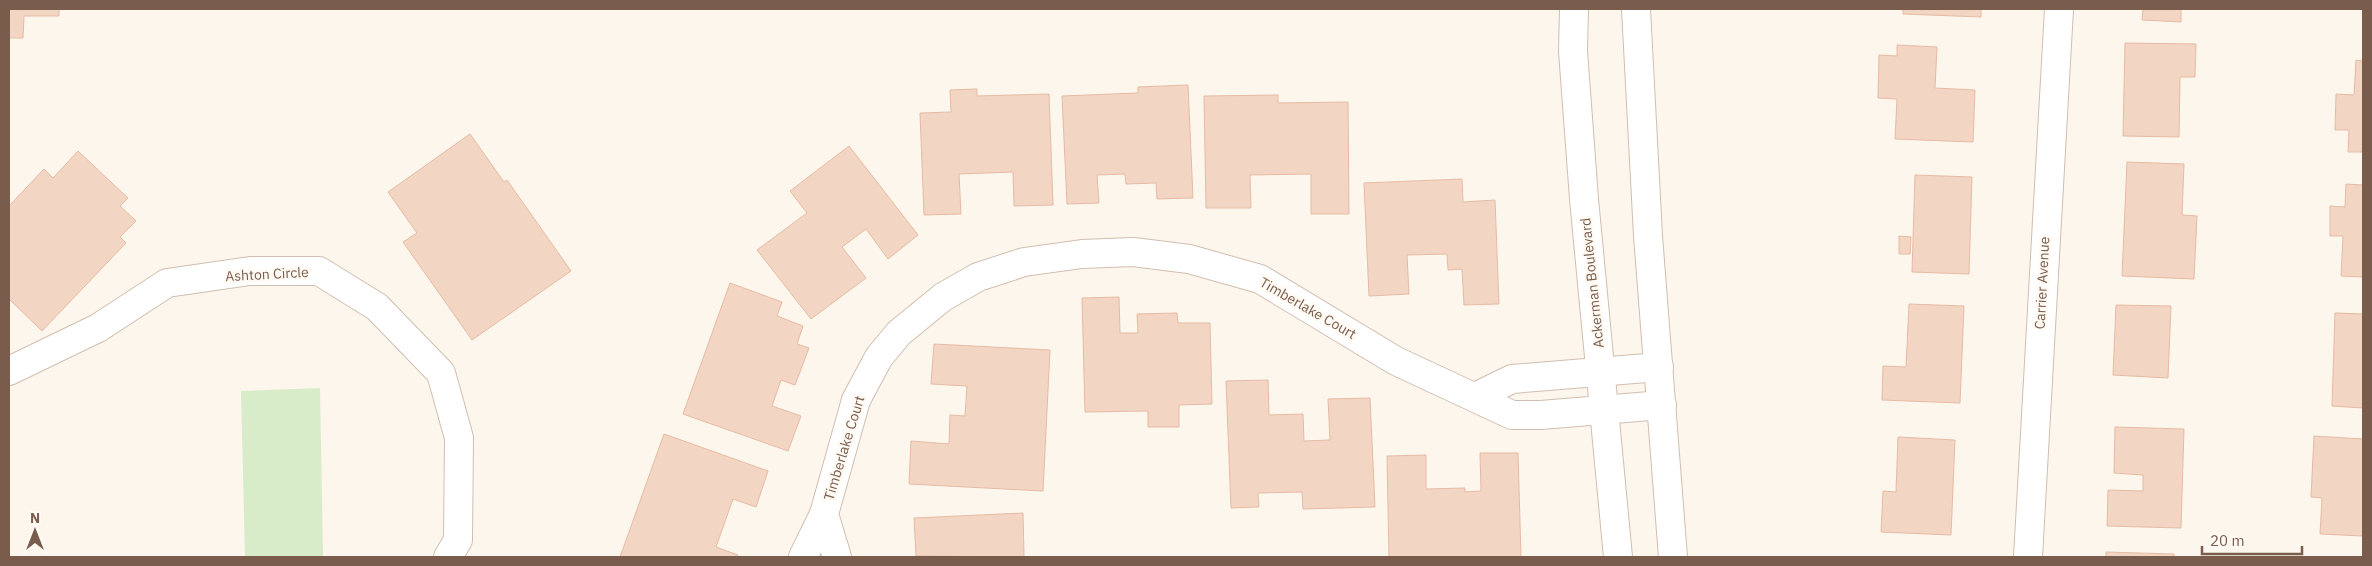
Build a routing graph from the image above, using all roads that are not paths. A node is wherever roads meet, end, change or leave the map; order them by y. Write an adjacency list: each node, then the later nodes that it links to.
1 (1574, 9): 6 (street, Ackerman Boulevard)
2 (1636, 9): 4 (street)
3 (2059, 9): 16 (street, Carrier Avenue)
4 (1659, 367): 6 (street); 8 (street)
5 (9, 371): 11 (street, Ashton Circle)
6 (1601, 372): 7 (street); 9 (street, Ackerman Boulevard)
7 (1475, 397): 9 (street, Timberlake Court); 10 (street, Timberlake Court)
8 (1662, 405): 9 (street, Timberlake Court); 15 (street)
9 (1605, 410): 14 (street, Ackerman Boulevard)
10 (824, 514): 12 (street, Timberlake Court); 13 (street, Timberlake Court)
11 (448, 557)
12 (803, 557)
13 (837, 557)
14 (1618, 557)
15 (1673, 557)
16 (2028, 557)

